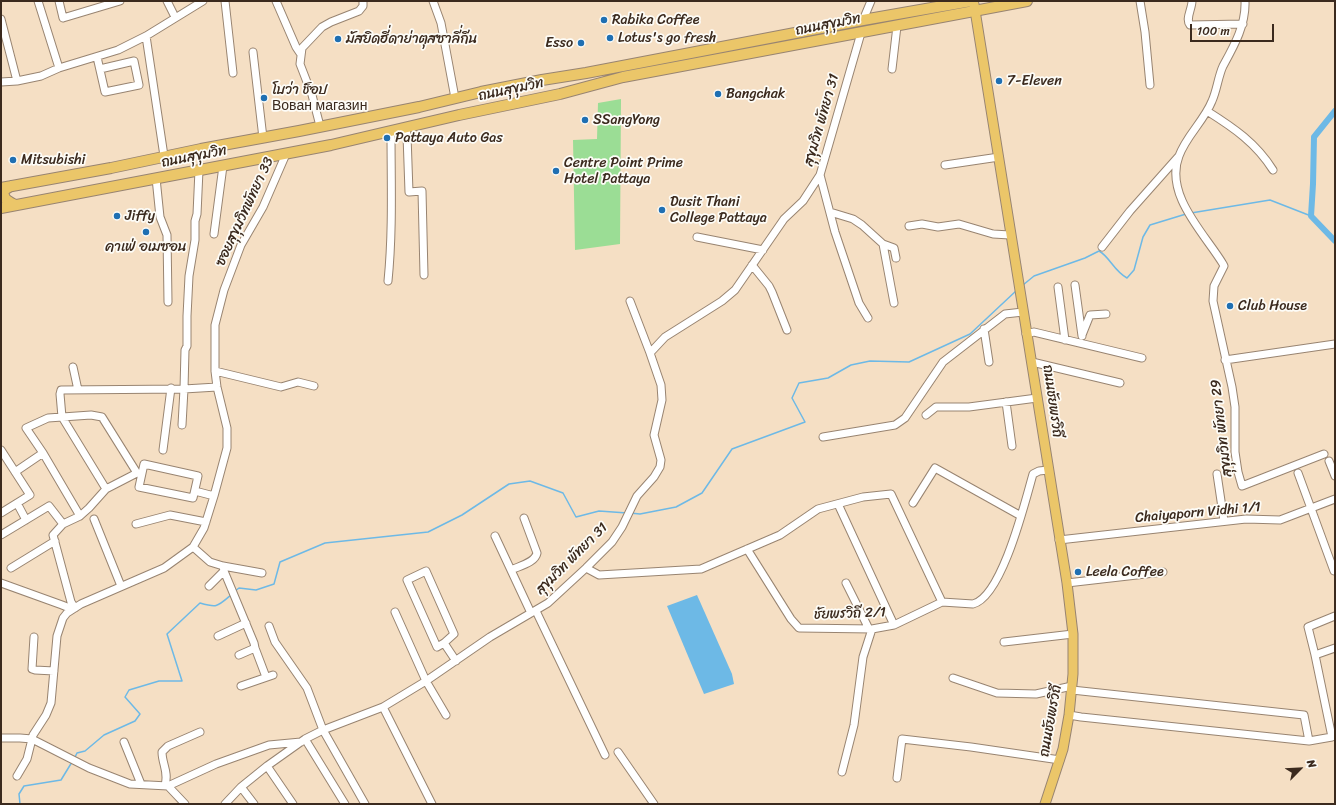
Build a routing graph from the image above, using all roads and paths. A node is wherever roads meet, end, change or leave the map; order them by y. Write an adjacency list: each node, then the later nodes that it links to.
1 (38, 1): 26 (street)
2 (58, 1): 3 (street)
3 (120, 1)
4 (167, 1): 16 (street)
5 (203, 1): 16 (street)
6 (225, 1): 29 (street)
7 (276, 1): 24 (street)
8 (363, 1): 24 (street)
9 (433, 1): 34 (street)
10 (871, 1): 18 (street)
11 (1027, 1): 15 (highway, ถนนสุขุมวิท)
12 (1140, 1): 33 (street)
13 (1192, 1): 19 (street)
14 (1245, 1): 19 (street, สุขุมวิท พัทยา 29)
15 (973, 4): 18 (highway, ถนนสุขุมวิท); 20 (highway, ถนนสุขุมวิท); 43 (main road, ถนนชัยพรวิถี)
16 (175, 17): 22 (street)
17 (1, 19): 31 (street)
18 (862, 20): 32 (highway, ถนนสุขุมวิท)
19 (1243, 24): 36 (street, สุขุมวิท พัทยา 29)
20 (897, 26): 21 (highway, ถนนสุขุมวิท); 28 (street)
21 (861, 33): 35 (highway, ถนนสุขุมวิท); 49 (street, สุขุมวิท พัทยา 31)
22 (146, 36): 25 (street); 42 (street)
23 (253, 52): 40 (street)
24 (300, 53): 37 (street)
25 (97, 57): 26 (street); 27 (street)
26 (59, 68): 31 (street)
27 (100, 69): 27 (street)
28 (892, 69)
29 (233, 73)
30 (1, 82): 31 (street)
31 (17, 82)
32 (516, 85): 34 (highway, ถนนสุขุมวิท); 35 (highway)
33 (1150, 85)
34 (455, 98): 37 (highway, ถนนสุขุมวิท)
35 (518, 103): 38 (highway, ถนนสุขุมวิท)
36 (1207, 111): 44 (street, สุขุมวิท พัทยา 29); 48 (street)
37 (320, 126): 40 (highway, ถนนสุขุมวิท)
38 (406, 128): 39 (highway, ถนนสุขุมวิท); 65 (street)
39 (391, 131): 41 (highway, ถนนสุขุมวิท); 66 (street)
40 (263, 138): 42 (highway, ถนนสุขุมวิท)
41 (286, 154): 46 (highway, ถนนสุขุมวิท); 87 (street, ซอยสุขุมวิทพัทยา 33)
42 (164, 156): 51 (highway, ถนนสุขุมวิท)
43 (999, 157): 45 (street); 58 (main road, ถนนชัยพรวิถี)
44 (1178, 157): 61 (street); 83 (street, สุขุมวิท พัทยา 29)
45 (945, 165)
46 (222, 166): 47 (highway, ถนนสุขุมวิท); 57 (street)
47 (199, 170): 50 (highway, ถนนสุขุมวิท); 92 (street)
48 (1273, 170)
49 (820, 175): 55 (street); 62 (street, สุขุมวิท พัทยา 31)
50 (156, 178): 53 (highway, ถนนสุขุมวิท); 70 (street)
51 (12, 186): 52 (highway, ถนนสุขุมวิท); 53 (highway)
52 (1, 188)
53 (15, 205): 54 (highway, ถนนสุขุมวิท)
54 (1, 208)
55 (830, 212): 60 (street); 74 (street)
56 (909, 226): 58 (street)
57 (214, 234)
58 (1010, 236): 72 (main road, ถนนชัยพรวิถี)
59 (697, 237): 62 (street)
60 (883, 244): 63 (street); 71 (street)
61 (1102, 247)
62 (762, 250): 64 (street, สุขุมวิท พัทยา 31)
63 (896, 258)
64 (752, 265): 75 (street); 81 (street, สุขุมวิท พัทยา 31)
65 (424, 275)
66 (388, 281)
67 (1075, 285): 79 (street)
68 (1058, 287): 78 (street)
69 (630, 301): 81 (street)
70 (168, 302)
71 (894, 303)
72 (1022, 312): 76 (street); 77 (main road, ถนนชัยพรวิถี)
73 (1106, 314): 79 (street)
74 (868, 318)
75 (787, 330)
76 (984, 330): 84 (street); 99 (street)
77 (1026, 334): 78 (street); 85 (main road, ถนนชัยพรวิถี)
78 (1065, 340): 79 (street)
79 (1081, 340): 82 (street)
80 (1335, 344): 83 (street)
81 (650, 353): 136 (street, สุขุมวิท พัทยา 31)
82 (1142, 358)
83 (1225, 360): 104 (street, สุขุมวิท พัทยา 29)
84 (989, 362)
85 (1032, 362): 88 (street); 94 (main road, ถนนชัยพรวิถี)
86 (73, 367): 93 (street)
87 (215, 371): 89 (street); 91 (street, ซอยสุขุมวิทพัทยา 33)
88 (1120, 383)
89 (314, 386)
90 (171, 388): 92 (street); 93 (street); 102 (street)
91 (217, 388): 92 (street); 113 (street, ซอยสุขุมวิทพัทยา 33)
92 (184, 389): 98 (street)
93 (78, 390): 97 (street)
94 (1037, 398): 95 (street); 106 (main road, ถนนชัยพรวิถี)
95 (1006, 402): 96 (street); 100 (street)
96 (926, 415)
97 (62, 417): 103 (street); 111 (street); 111 (street)
98 (182, 425)
99 (823, 437)
100 (1012, 446)
101 (1, 450): 107 (street)
102 (163, 450)
103 (43, 453): 107 (street); 120 (street)
104 (1324, 454)
105 (1329, 461): 110 (street)
106 (1048, 470): 121 (street, ชัยพรวิถี 2/1); 131 (main road, ถนนชัยพรวิถี)
107 (15, 472): 115 (street)
108 (1298, 473): 118 (street)
109 (1217, 474): 125 (street)
110 (1335, 476)
111 (106, 489): 120 (street)
112 (195, 491): 112 (street); 113 (street)
113 (214, 496): 126 (street, ซอยสุขุมวิทพัทยา 33)
114 (1335, 499): 118 (street, Chaiyaporn Vidhi 1/1)
115 (17, 503): 119 (street); 124 (street)
116 (912, 503): 121 (street)
117 (838, 504): 134 (street); 147 (street); 153 (street)
118 (1311, 508): 125 (street, Chaiyaporn Vidhi 1/1); 139 (street)
119 (1, 513)
120 (80, 516): 127 (street)
121 (1021, 516): 147 (street, ชัยพรวิถี 2/1)
122 (524, 518): 138 (street)
123 (94, 519): 145 (street)
124 (26, 520): 127 (street); 129 (street)
125 (1224, 521): 131 (street, Chaiyaporn Vidhi 1/1)
126 (206, 522): 128 (street); 133 (street, ซอยสุขุมวิทพัทยา 33)
127 (63, 524): 132 (street)
128 (136, 524)
129 (1, 535)
130 (495, 536): 138 (street)
131 (1059, 540): 144 (main road, ถนนชัยพรวิถี)
132 (55, 541): 135 (street); 148 (street)
133 (193, 547): 137 (street); 145 (street, ซอยสุขุมวิทพัทยา 33)
134 (747, 549): 136 (street); 155 (street, ชัยพรวิถี 2/1)
135 (11, 568)
136 (586, 568): 150 (street, สุขุมวิท พัทยา 31)
137 (223, 569): 141 (street); 146 (street); 152 (street)
138 (511, 570): 150 (street)
139 (1334, 571)
140 (1163, 572): 144 (street)
141 (262, 573)
142 (1, 583): 148 (street)
143 (846, 583): 155 (street)
144 (1067, 583): 156 (main road, ถนนชัยพรวิถี)
145 (121, 586): 148 (street, ซอยสุขุมวิทพัทยา 33)
146 (210, 586)
147 (942, 602): 153 (street, ชัยพรวิถี 2/1)
148 (73, 609): 166 (street)
149 (395, 612): 168 (street)
150 (534, 612): 165 (street, สุขุมวิท พัทยา 31); 182 (street)
151 (1335, 616): 164 (street)
152 (246, 623): 157 (street); 161 (street)
153 (894, 625): 155 (street, ชัยพรวิถี 2/1)
154 (269, 626): 174 (street)
155 (871, 629): 185 (street)
156 (1073, 634): 159 (street); 170 (main road, ถนนชัยพรวิถี)
157 (218, 636)
158 (34, 637): 166 (street)
159 (1004, 642)
160 (444, 643): 160 (street); 165 (street)
161 (255, 648): 163 (street); 169 (street)
162 (1335, 648): 164 (street)
163 (239, 655)
164 (1315, 655): 180 (street)
165 (456, 661): 168 (street, สุขุมวิท พัทยา 31)
166 (54, 671): 177 (street)
167 (953, 678): 170 (street)
168 (426, 681): 171 (street, สุขุมวิท พัทยา 31); 172 (street)
169 (241, 686)
170 (1072, 688): 173 (main road, ถนนชัยพรวิถี); 180 (street)
171 (384, 707): 174 (street, สุขุมวิท พัทยา 31); 197 (street)
172 (446, 715)
173 (1069, 715): 180 (street); 183 (main road, ถนนชัยพรวิถี)
174 (323, 730): 178 (street, สุขุมวิท พัทยา 31); 196 (street)
175 (200, 732): 189 (street)
176 (1, 738): 177 (street)
177 (32, 739): 186 (street); 188 (street)
178 (303, 740): 184 (street, สุขุมวิท พัทยา 31); 189 (street); 195 (street)
179 (124, 742): 188 (street)
180 (1309, 742)
181 (618, 752): 198 (street)
182 (605, 755)
183 (1058, 764): 187 (street); 199 (main road, ถนนชัยพรวิถี)
184 (267, 766): 190 (street, สุขุมวิท พัทยา 31); 194 (street)
185 (842, 772)
186 (17, 776)
187 (896, 778)
188 (141, 784): 189 (street)
189 (166, 786): 191 (street)
190 (241, 787): 192 (street, สุขุมวิท พัทยา 31); 193 (street)
191 (185, 804)
192 (225, 804)
193 (254, 804)
194 (293, 804)
195 (346, 804)
196 (365, 804)
197 (432, 804)
198 (654, 804)
199 (1045, 804)

